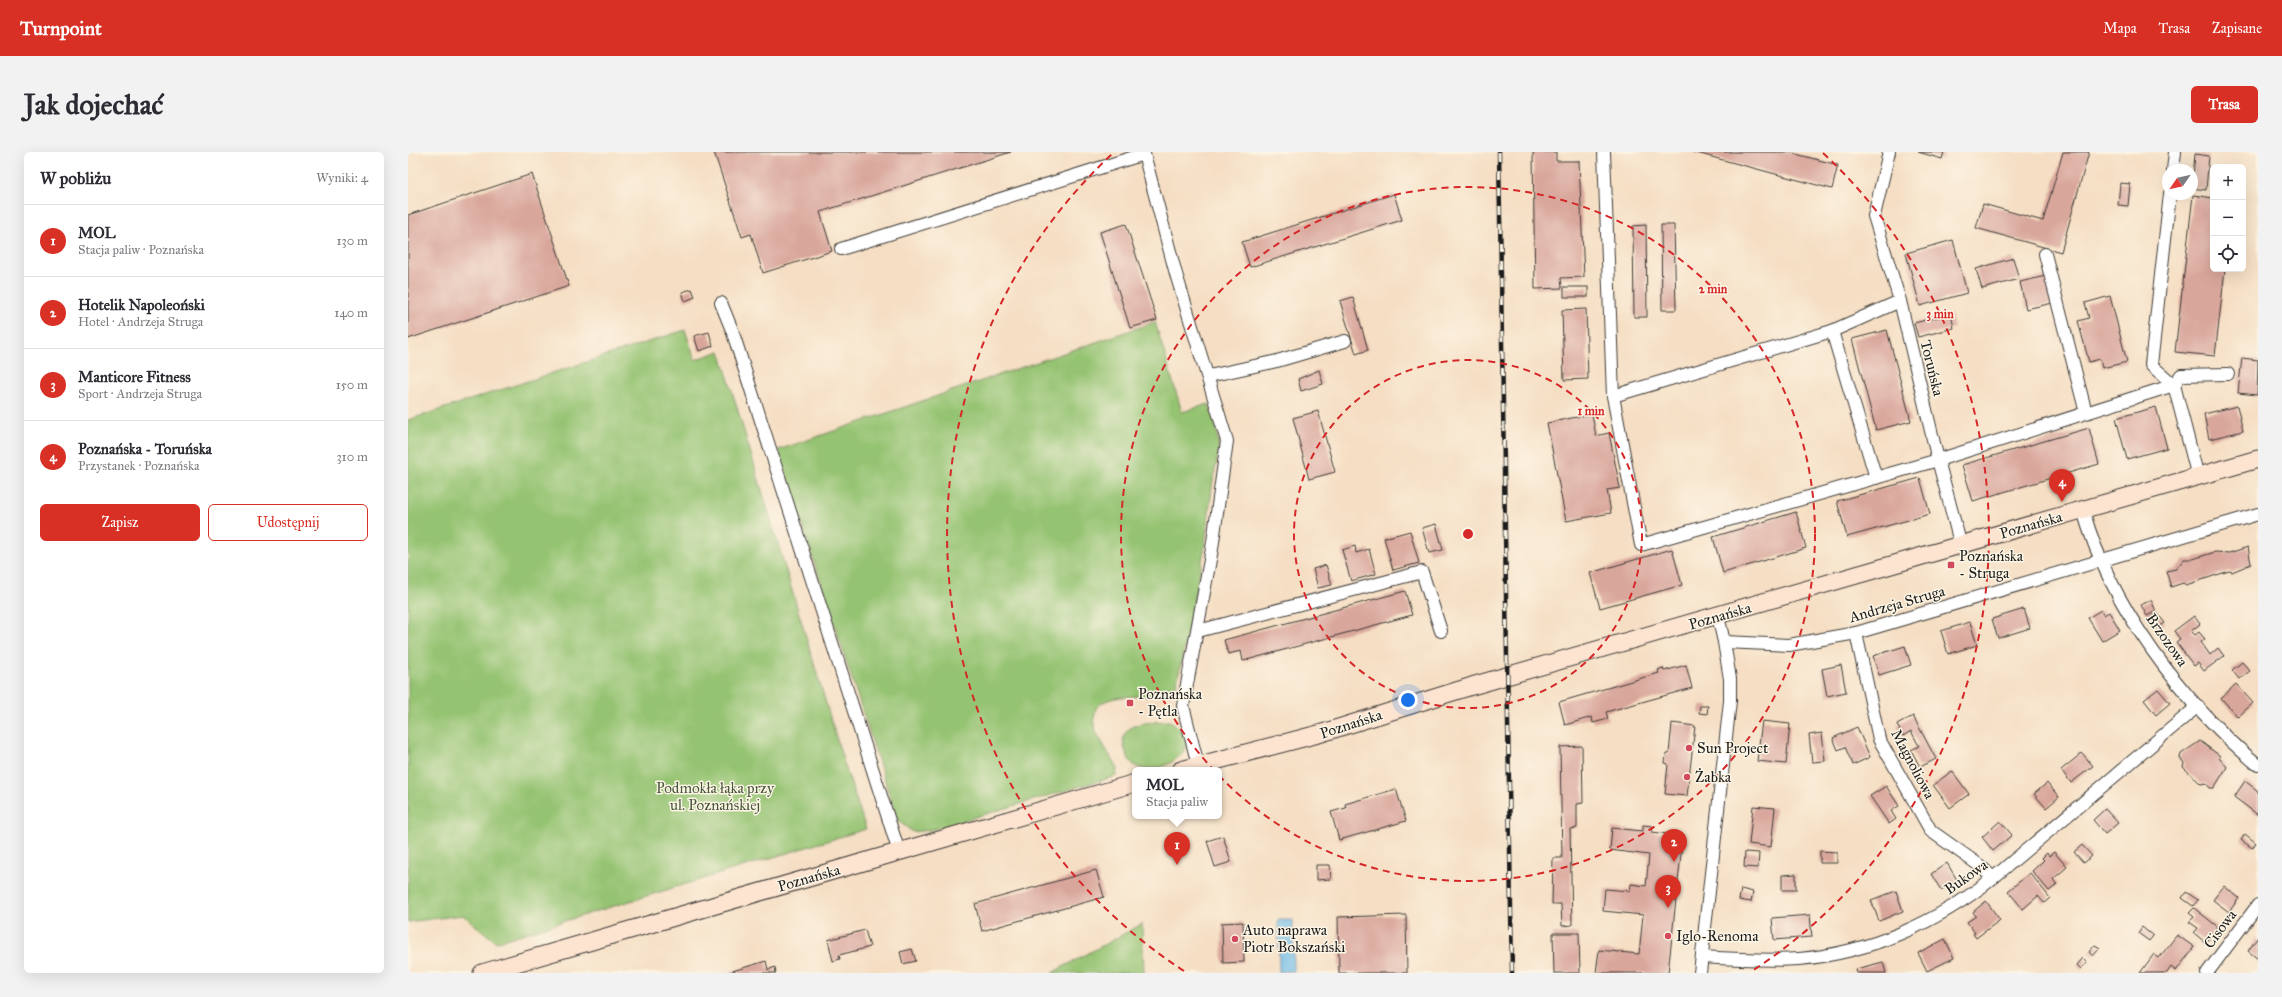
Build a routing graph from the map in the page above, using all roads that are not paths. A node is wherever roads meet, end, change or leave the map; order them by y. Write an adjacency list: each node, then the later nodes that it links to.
1 (1604, 152): 16 (street)
2 (1889, 152): 9 (street, Toruńska)
3 (2175, 152): 5 (street)
4 (1147, 153): 7 (street); 14 (street)
5 (2174, 164)
6 (2169, 200): 15 (street)
7 (841, 249)
8 (2045, 254): 17 (street)
9 (1900, 301): 11 (street); 19 (street, Toruńska)
10 (721, 303): 36 (street)
11 (1832, 331): 16 (street); 21 (street)
12 (1345, 340): 14 (street)
13 (2228, 374): 15 (street)
14 (1209, 376): 27 (street)
15 (2174, 385): 17 (street); 20 (street)
16 (1613, 396): 21 (street)
17 (2086, 413): 19 (street)
18 (2258, 459): 20 (main road, Poznańska)
19 (1938, 460): 21 (street); 24 (street, Toruńska)
20 (2198, 477): 22 (main road, Poznańska)
21 (1876, 478)
22 (2083, 510): 24 (main road, Poznańska); 25 (street, Brzozowa)
23 (2258, 514): 25 (street, Andrzeja Struga)
24 (1961, 546): 26 (main road, Poznańska)
25 (2102, 561): 29 (street, Andrzeja Struga); 31 (street, Brzozowa)
26 (1718, 616): 30 (street); 32 (main road, Poznańska)
27 (1198, 631): 28 (street); 32 (street)
28 (1442, 631)
29 (1856, 633): 30 (street, Andrzeja Struga); 37 (street, Magnoliowa)
30 (1724, 642): 39 (street)
31 (2198, 706): 33 (street, Brzozowa); 37 (street, Bukowa)
32 (1198, 765): 34 (main road, Poznańska)
33 (2258, 765)
34 (1191, 767)
35 (1132, 785): 36 (main road, Poznańska)
36 (899, 852): 40 (main road, Poznańska)
37 (1993, 878): 39 (street, Bukowa)
38 (2258, 905): 42 (street, Cisowa)
39 (1702, 957): 41 (street)
40 (482, 973)
41 (1700, 973)
42 (2207, 973)

